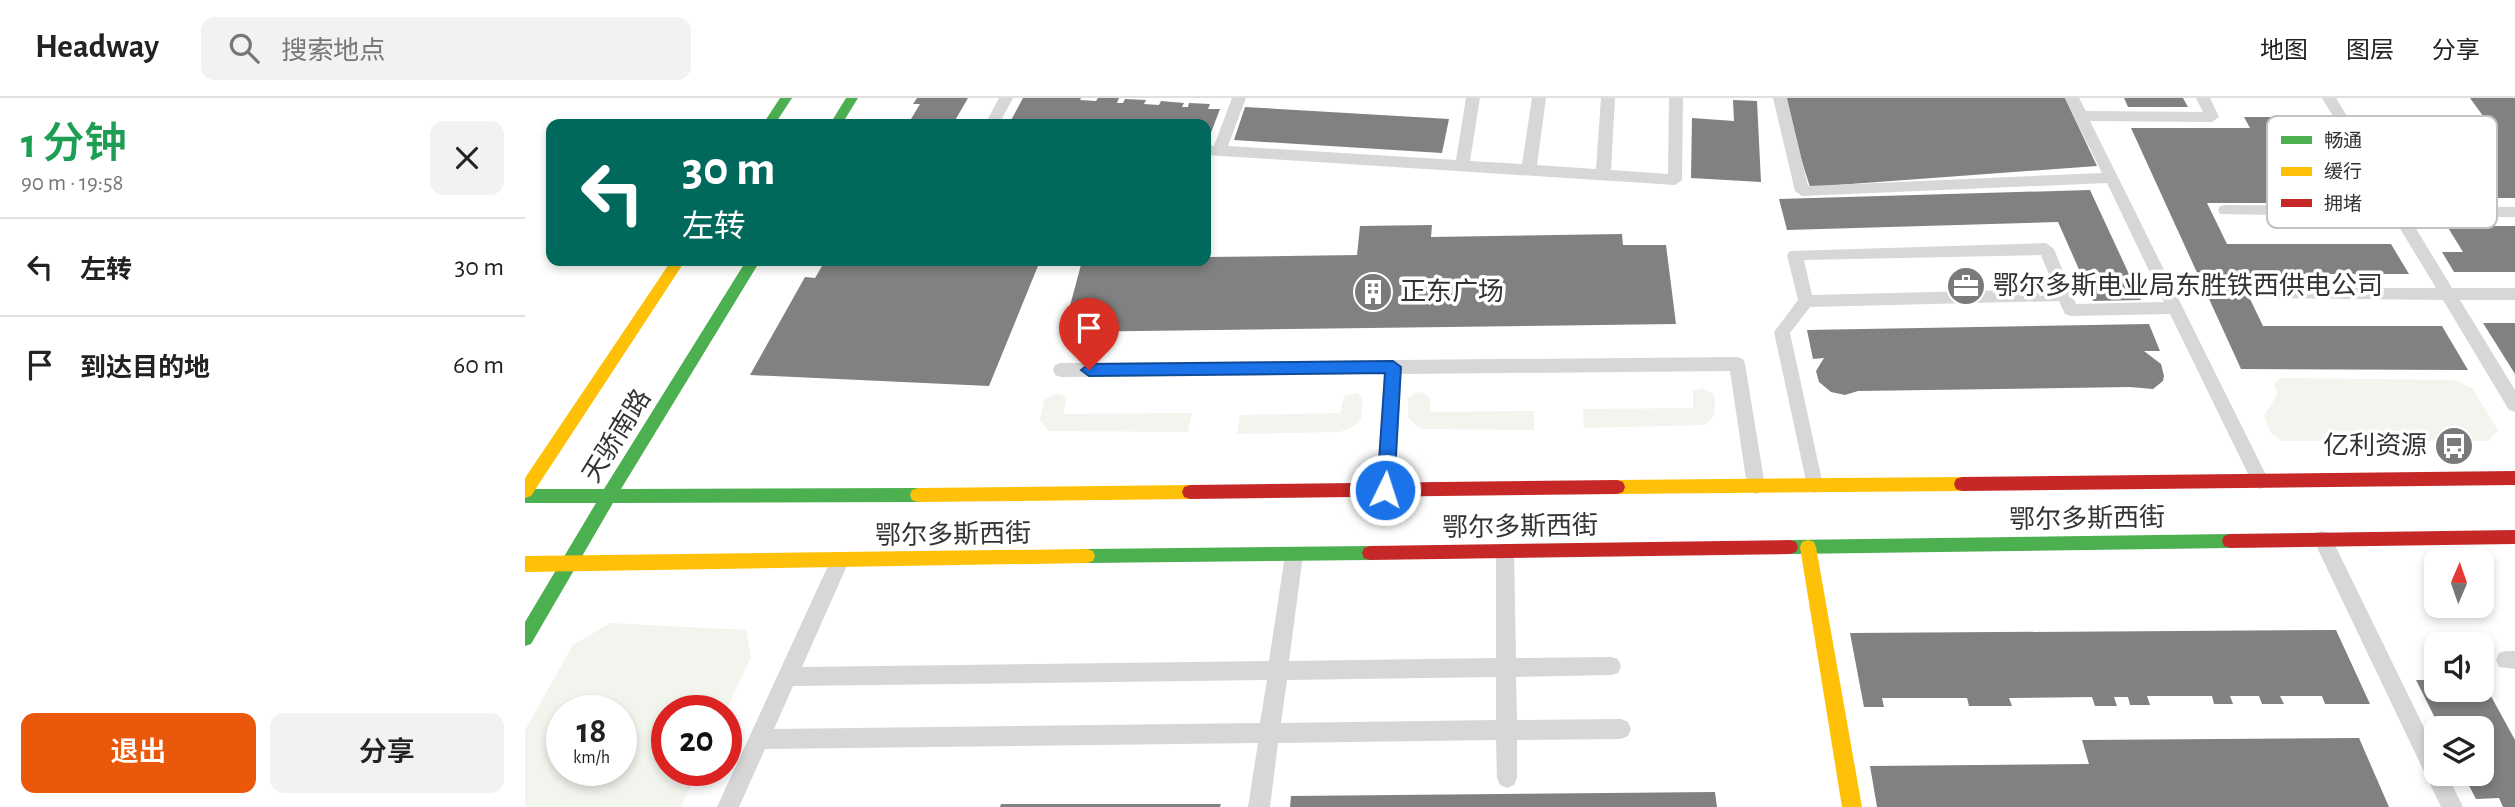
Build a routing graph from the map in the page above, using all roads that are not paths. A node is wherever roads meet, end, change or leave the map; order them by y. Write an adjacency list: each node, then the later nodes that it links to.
1 (786, 98): 15 (main road)
2 (852, 98): 16 (main road)
3 (1006, 98): 17 (lane)
4 (1239, 98): 18 (lane)
5 (1473, 98): 19 (lane)
6 (1539, 98): 20 (lane)
7 (1608, 98): 21 (lane)
8 (1676, 98): 21 (lane)
9 (1780, 98): 22 (lane)
10 (2072, 98): 13 (lane)
11 (2203, 98): 13 (lane)
12 (2329, 98): 14 (lane)
13 (2080, 116): 22 (lane)
14 (2340, 116)
15 (772, 119)
16 (839, 119)
17 (995, 119)
18 (1213, 150): 19 (lane)
19 (1462, 165): 20 (lane)
20 (1529, 169): 21 (lane)
21 (1603, 174)
22 (2111, 178): 35 (lane)
23 (2225, 210): 24 (lane)
24 (2267, 210)
25 (2497, 212): 26 (lane)
26 (2515, 212)
27 (2408, 228): 32 (lane)
28 (675, 266): 44 (main road, 天骄南路)
29 (750, 266): 45 (main road, 天骄南路)
30 (2262, 294): 32 (lane)
31 (2065, 295): 34 (lane); 34 (lane); 35 (lane)
32 (2448, 295): 33 (lane); 38 (lane)
33 (2515, 295)
34 (1806, 302): 41 (lane)
35 (2175, 308): 40 (lane)
36 (1393, 367): 37 (lane); 42 (lane); 43 (lane)
37 (1061, 370)
38 (2515, 405)
39 (2515, 478): 40 (main road, 鄂尔多斯西街)
40 (2260, 481): 41 (main road, 鄂尔多斯西街)
41 (1814, 485): 42 (main road, 鄂尔多斯西街)
42 (1756, 486): 43 (main road, 鄂尔多斯西街)
43 (1385, 490): 45 (main road, 鄂尔多斯西街)
44 (525, 493): 45 (main road, 鄂尔多斯西街)
45 (607, 498): 53 (main road, 天骄南路)
46 (2515, 537): 47 (main road, 鄂尔多斯西街)
47 (2322, 540): 48 (main road, 鄂尔多斯西街); 67 (lane)
48 (1808, 547): 49 (main road, 鄂尔多斯西街); 66 (main road)
49 (1505, 552): 50 (main road, 鄂尔多斯西街); 56 (lane)
50 (1294, 555): 51 (main road, 鄂尔多斯西街); 57 (lane)
51 (840, 561): 53 (main road, 鄂尔多斯西街); 58 (lane)
52 (525, 564): 53 (main road, 鄂尔多斯西街)
53 (570, 565): 54 (main road, 天骄南路)
54 (525, 638)
55 (1611, 666): 56 (lane)
56 (1506, 667): 57 (lane); 60 (lane)
57 (1278, 670): 58 (lane); 61 (lane)
58 (787, 677): 62 (lane)
59 (1621, 729): 60 (lane)
60 (1507, 730): 61 (lane); 63 (lane)
61 (1269, 732): 62 (lane); 65 (lane)
62 (759, 739): 64 (lane)
63 (1507, 778)
64 (728, 807)
65 (1259, 807)
66 (1852, 807)
67 (2452, 807)

